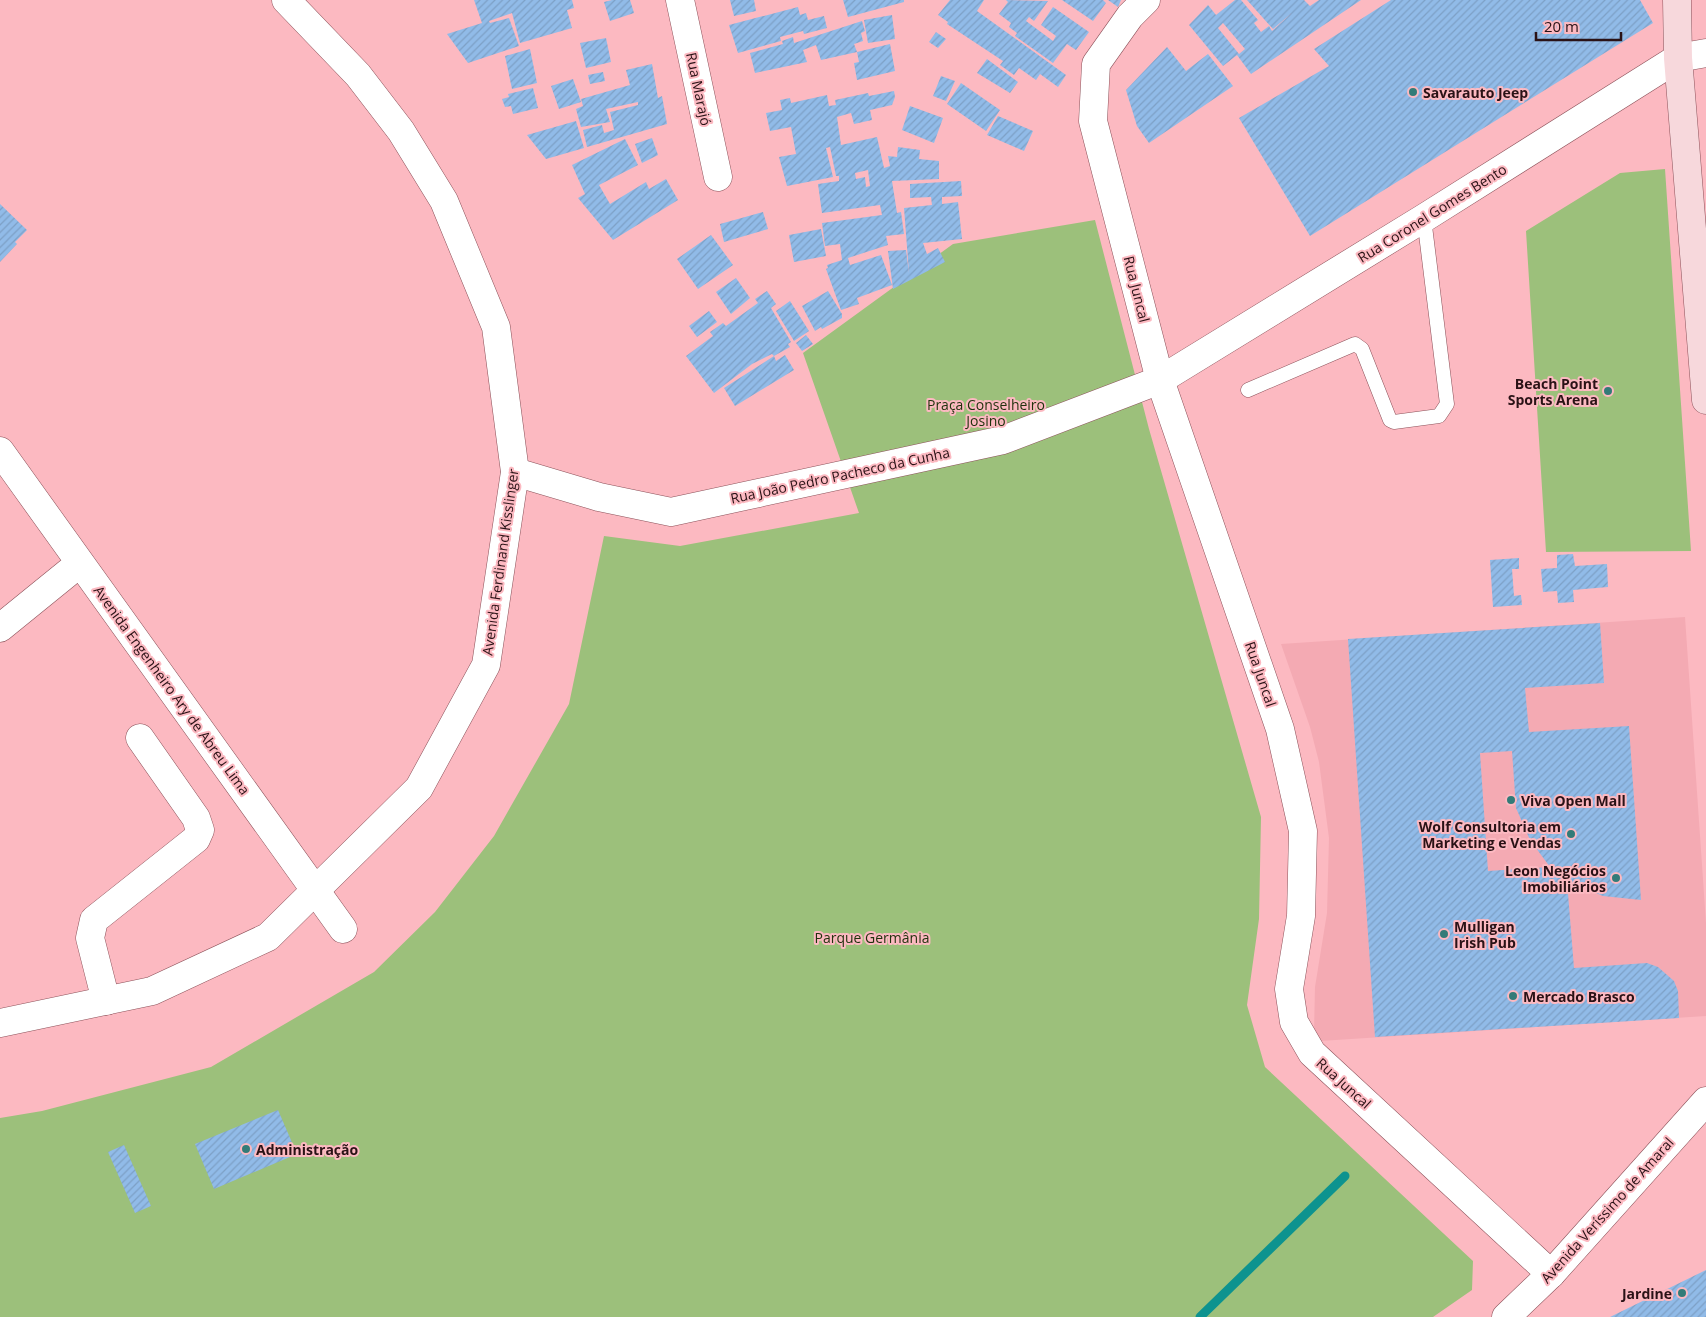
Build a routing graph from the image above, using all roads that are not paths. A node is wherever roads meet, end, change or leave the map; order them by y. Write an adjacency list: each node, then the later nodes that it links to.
1 (286, 0): 13 (street, Avenida Ferdinand Kisslinger)
2 (680, 0): 7 (street, Rua Marajó)
3 (1146, 0): 9 (street, Rua Juncal)
4 (1677, 0): 6 (main road)
5 (1706, 53): 6 (street, Rua Coronel Gomes Bento)
6 (1678, 58): 8 (street, Rua Coronel Gomes Bento); 11 (main road)
7 (718, 177)
8 (1424, 218): 9 (street, Rua Coronel Gomes Bento); 10 (lane)
9 (1160, 380): 13 (street, Rua João Pedro Pacheco da Cunha); 22 (street, Rua Juncal)
10 (1248, 390)
11 (1706, 400)
12 (0, 451): 14 (street, Avenida Engenheiro Ary de Abreu Lima)
13 (515, 472): 17 (street, Avenida Ferdinand Kisslinger)
14 (80, 563): 15 (street); 17 (street, Avenida Engenheiro Ary de Abreu Lima)
15 (0, 628)
16 (140, 738): 19 (street)
17 (315, 891): 18 (street, Avenida Engenheiro Ary de Abreu Lima); 19 (street, Avenida Ferdinand Kisslinger)
18 (344, 929)
19 (106, 1001): 20 (street, Avenida Ferdinand Kisslinger)
20 (0, 1023)
21 (1706, 1101): 22 (street, Avenida Veríssimo de Amaral)
22 (1551, 1274): 23 (street, Avenida Veríssimo de Amaral)
23 (1506, 1317)

